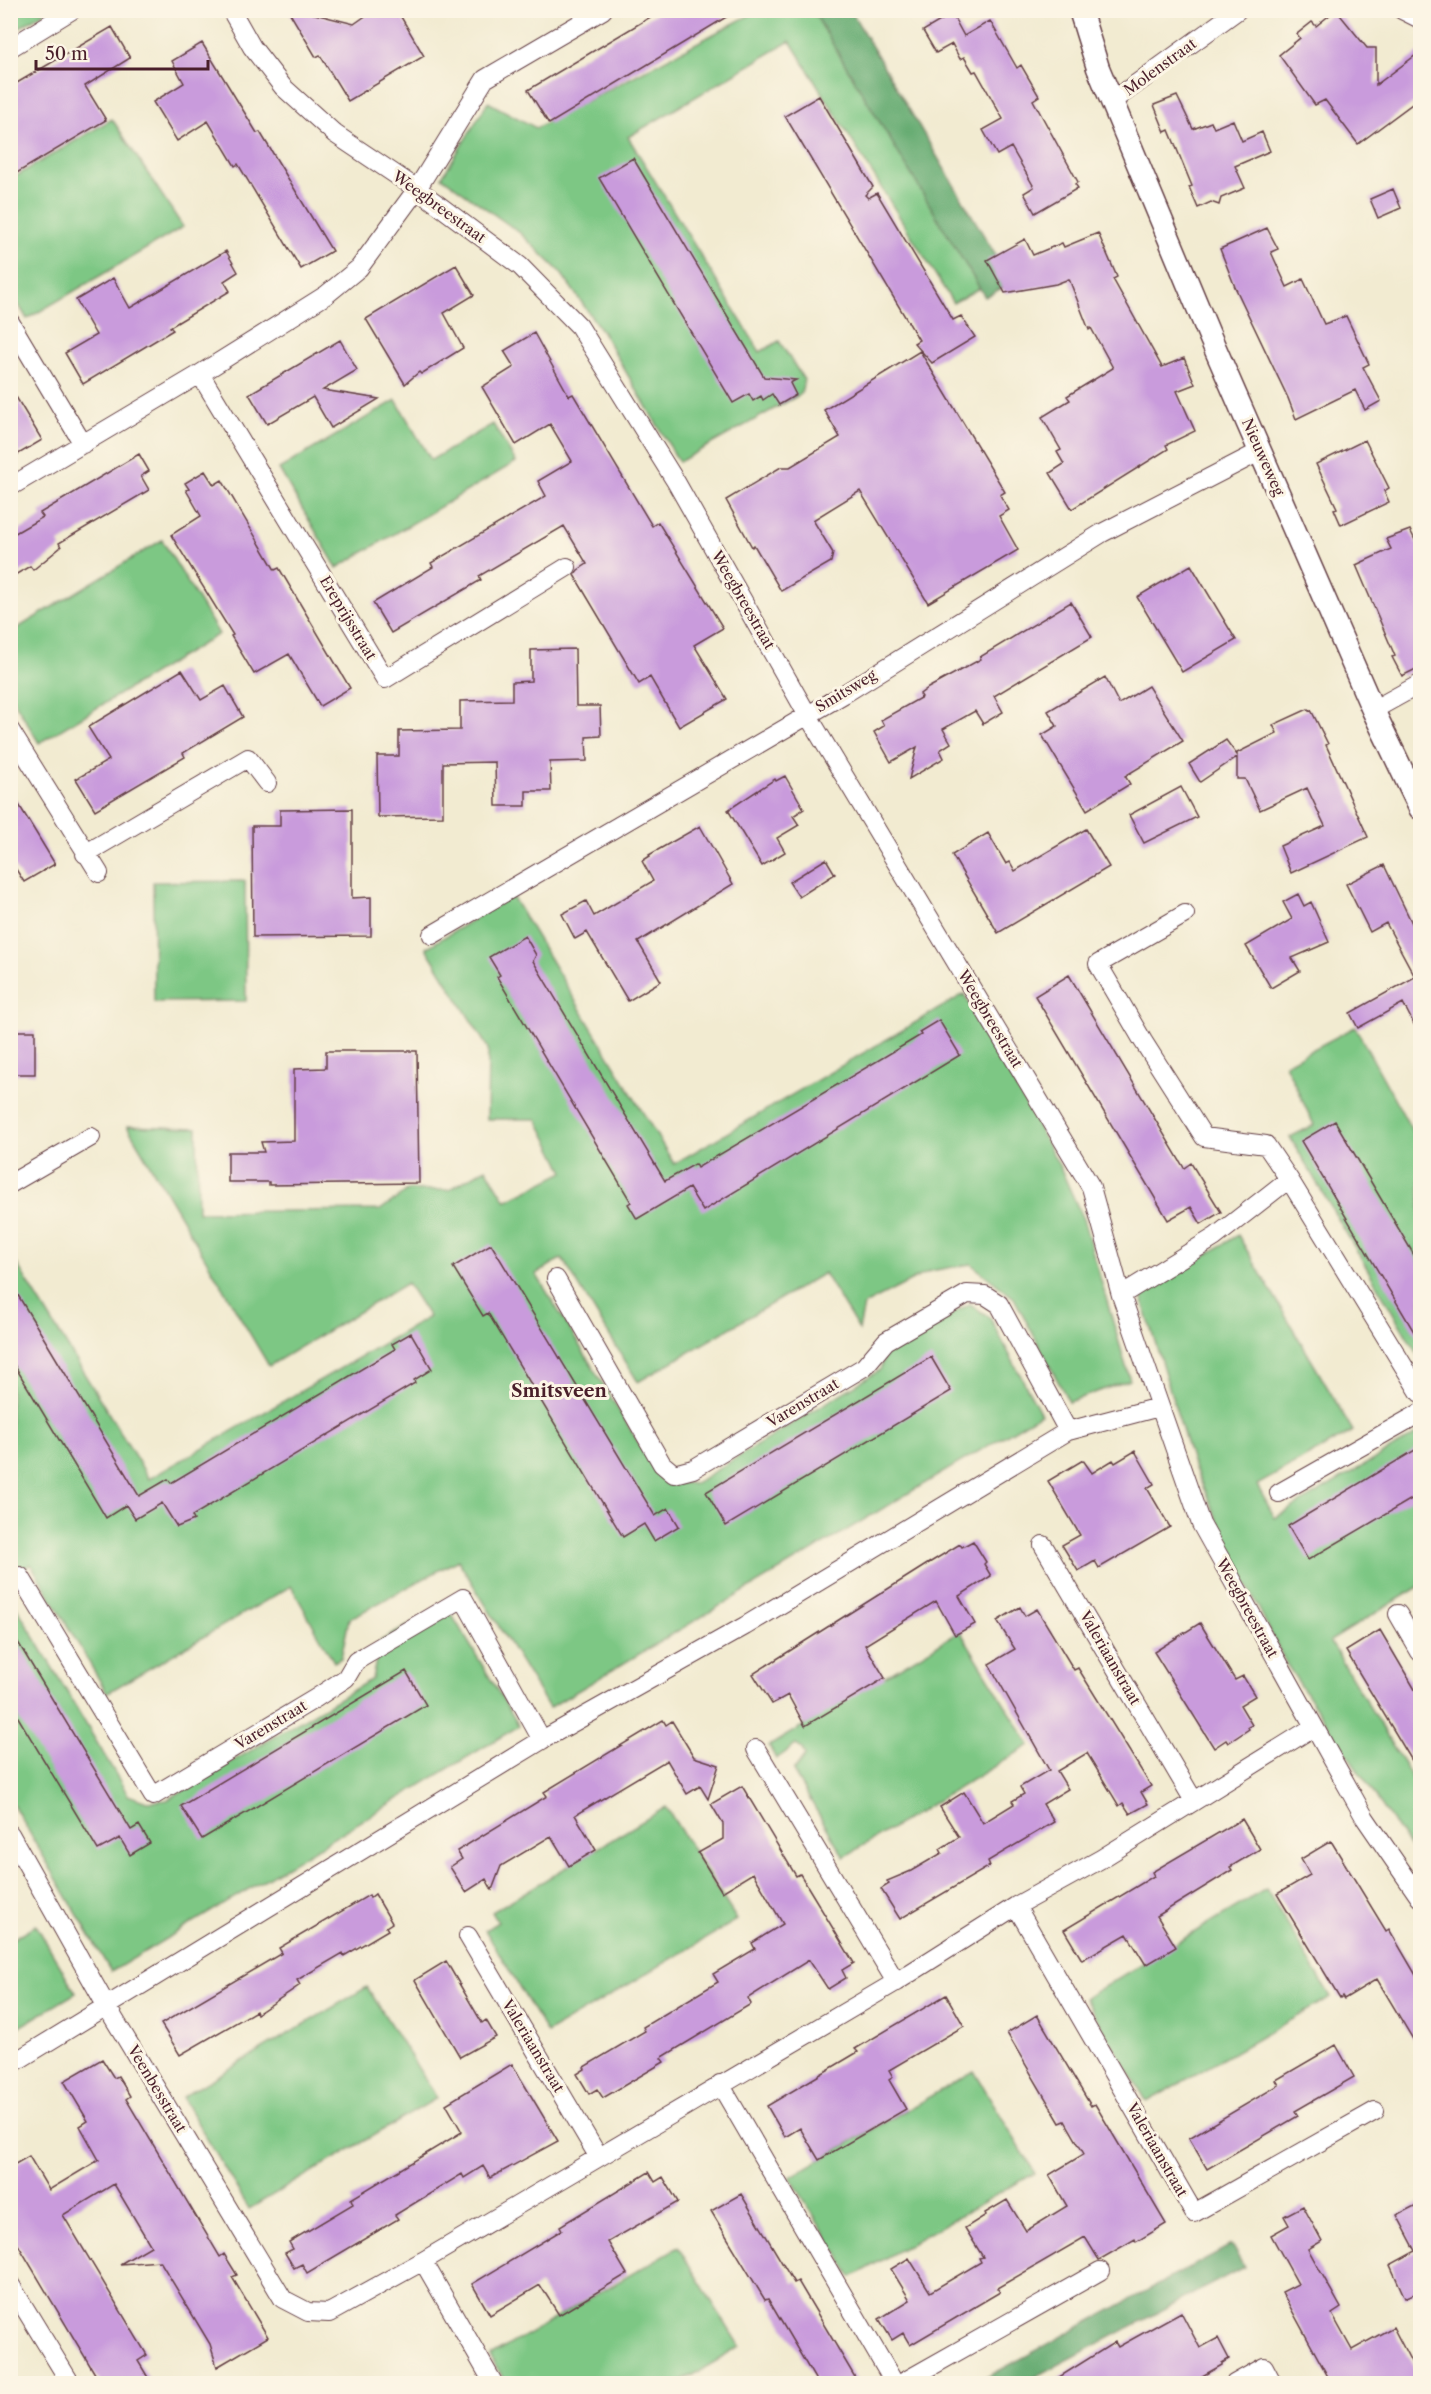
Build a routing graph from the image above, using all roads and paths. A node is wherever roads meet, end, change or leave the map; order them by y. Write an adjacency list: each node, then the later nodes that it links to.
1 (72, 10): 8 (street)
2 (231, 10): 10 (street, Weegbreestraat)
3 (603, 10): 10 (street)
4 (1080, 10): 9 (street, Nieuweweg)
5 (1238, 10): 9 (street, Molenstraat)
6 (1402, 10): 7 (street)
7 (1420, 19)
8 (10, 48)
9 (1111, 102): 14 (street, Nieuweweg)
10 (417, 189): 12 (street); 19 (street, Weegbreestraat)
11 (10, 322): 13 (street)
12 (200, 374): 13 (street); 16 (street, Ereprijsstraat)
13 (83, 444): 15 (street)
14 (1261, 451): 18 (street, Nieuweweg); 19 (street, Smitsweg)
15 (10, 487)
16 (567, 567)
17 (1420, 684): 18 (street)
18 (1373, 710): 22 (street, Nieuweweg)
19 (807, 714): 26 (street, Smitsweg); 31 (street, Weegbreestraat)
20 (10, 730): 23 (street)
21 (267, 783): 23 (street)
22 (1420, 808)
23 (86, 854): 24 (street)
24 (99, 873)
25 (1185, 914): 28 (street)
26 (432, 935)
27 (91, 1137): 29 (street)
28 (1289, 1179): 31 (street); 32 (street)
29 (10, 1184)
30 (556, 1279): 35 (street, Varenstraat)
31 (1121, 1295): 33 (street, Weegbreestraat)
32 (1420, 1393)
33 (1159, 1407): 35 (street); 41 (street, Weegbreestraat)
34 (1420, 1413): 36 (street)
35 (1068, 1431): 42 (street)
36 (1279, 1493)
37 (1043, 1545): 44 (street, Valeriaanstraat)
38 (20, 1576): 42 (street, Varenstraat)
39 (1398, 1614): 40 (street)
40 (1420, 1652)
41 (1312, 1728): 44 (street); 46 (street, Weegbreestraat)
42 (542, 1740): 50 (street)
43 (756, 1749): 49 (street)
44 (1194, 1801): 47 (street)
45 (10, 1834): 50 (street, Veenbesstraat)
46 (1420, 1898)
47 (1016, 1906): 49 (street); 53 (street, Valeriaanstraat)
48 (468, 1936): 54 (street, Valeriaanstraat)
49 (896, 1982): 52 (street)
50 (107, 2007): 51 (street); 55 (street, Veenbesstraat)
51 (10, 2066)
52 (720, 2084): 54 (street); 60 (street)
53 (1375, 2111)
54 (598, 2156): 55 (street)
55 (423, 2261): 59 (street)
56 (1100, 2271): 61 (street)
57 (10, 2284): 58 (street)
58 (71, 2384)
59 (494, 2384)
60 (895, 2384)
61 (900, 2384)
62 (1234, 2384): 63 (street)
63 (1274, 2384)

